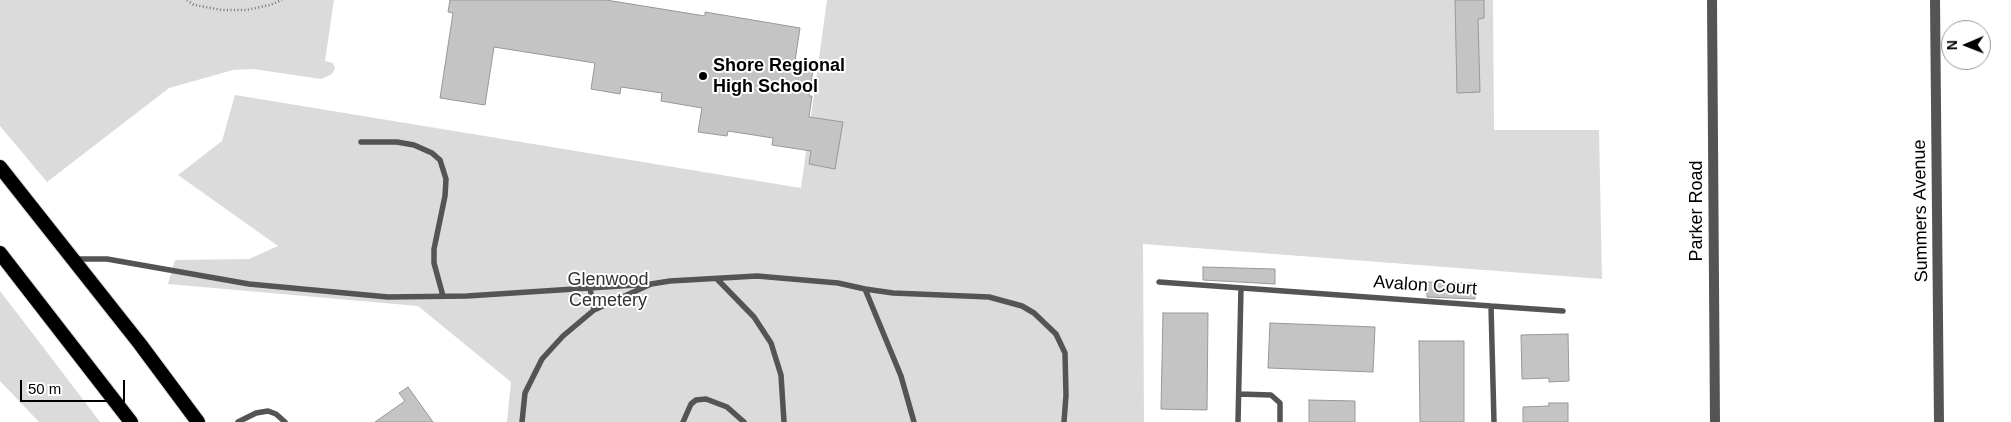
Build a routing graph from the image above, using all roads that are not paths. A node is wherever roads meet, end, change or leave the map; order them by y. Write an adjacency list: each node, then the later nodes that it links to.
1 (1712, 0): 31 (street, Parker Road)
2 (1935, 0): 32 (street, Summers Avenue)
3 (361, 142): 13 (lane)
4 (0, 167): 6 (highway)
5 (0, 253): 18 (highway)
6 (73, 259): 13 (lane); 19 (highway)
7 (717, 279): 9 (lane); 12 (lane); 25 (lane)
8 (1159, 282): 11 (lane, Avalon Court)
9 (651, 284): 10 (lane); 15 (lane)
10 (590, 288): 13 (lane); 15 (lane)
11 (1241, 288): 14 (lane, Avalon Court); 17 (lane)
12 (866, 289): 26 (lane); 27 (lane)
13 (443, 296)
14 (1492, 306): 16 (lane); 30 (lane, Avalon Court)
15 (594, 310): 22 (lane)
16 (1563, 311)
17 (1239, 394): 28 (lane); 29 (lane)
18 (131, 422)
19 (198, 422)
20 (238, 422): 21 (lane)
21 (285, 422)
22 (522, 422)
23 (683, 422): 24 (lane)
24 (744, 422)
25 (784, 422)
26 (914, 422)
27 (1064, 422)
28 (1238, 422)
29 (1280, 422)
30 (1494, 422)
31 (1715, 422)
32 (1939, 422)

